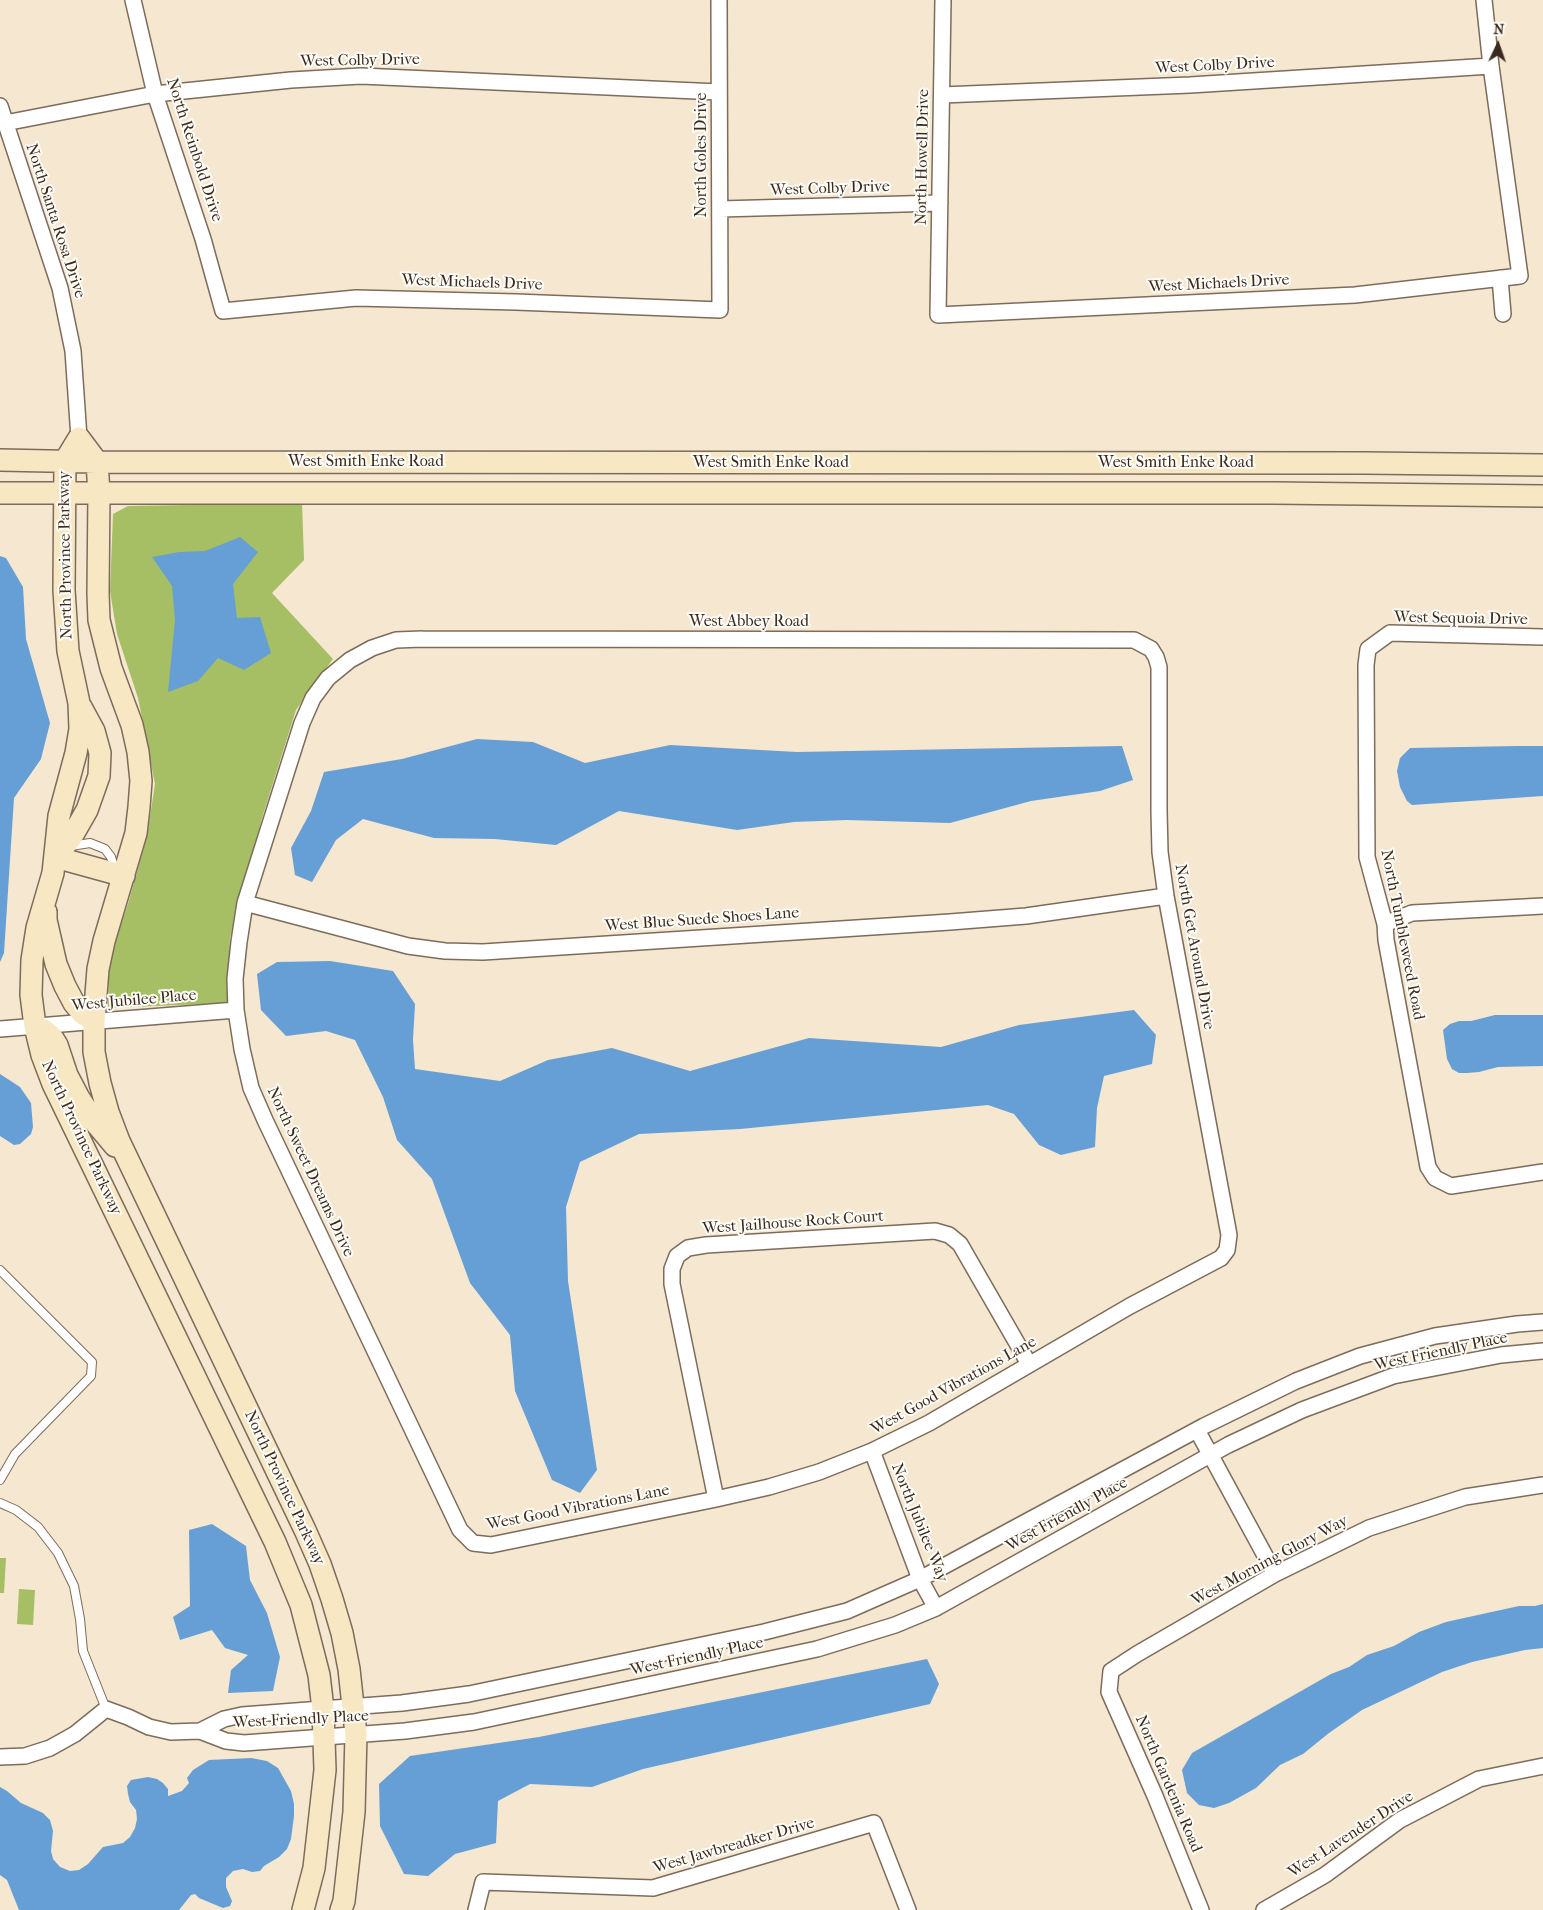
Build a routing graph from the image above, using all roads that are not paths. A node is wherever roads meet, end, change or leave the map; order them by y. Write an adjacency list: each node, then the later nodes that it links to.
1 (133, 0): 7 (street, North Reinbold Drive)
2 (719, 0): 6 (street, North Goles Drive)
3 (943, 0): 8 (street, North Howell Drive)
4 (1484, 0): 5 (street)
5 (1491, 66): 8 (street, West Colby Drive); 13 (street, West Michaels Drive)
6 (719, 92): 7 (street, West Colby Drive); 12 (street, North Goles Drive)
7 (156, 94): 10 (street, West Colby Drive); 14 (street, North Reinbold Drive)
8 (942, 95): 11 (street, North Howell Drive)
9 (0, 106): 10 (street, North Santa Rosa Drive)
10 (2, 123): 18 (street, North Santa Rosa Drive)
11 (940, 203): 12 (street, West Colby Drive); 16 (street, North Howell Drive)
12 (720, 209): 15 (street, North Goles Drive)
13 (1500, 278): 16 (street, West Michaels Drive); 17 (street)
14 (223, 310): 15 (street, West Michaels Drive)
15 (720, 310)
16 (938, 314)
17 (1504, 314)
18 (79, 438): 20 (street, North Province Parkway); 21 (street, North Province Parkway)
19 (0, 460): 20 (street, West Smith Enke Road)
20 (65, 461): 21 (street, West Smith Enke Road); 24 (street, North Province Parkway)
21 (97, 462): 22 (street, West Smith Enke Road); 25 (street, North Province Parkway)
22 (1543, 465)
23 (0, 493): 24 (street, West Smith Enke Road)
24 (64, 493): 25 (street, West Smith Enke Road); 31 (street, North Province Parkway)
25 (99, 493): 26 (street, West Smith Enke Road); 32 (street, North Province Parkway)
26 (1543, 496)
27 (1543, 637): 28 (street, West Sequoia Drive)
28 (1380, 641): 37 (street, North Tumbleweed Road)
29 (1151, 649): 30 (street, West Abbey Road); 34 (street, North Get Around Drive)
30 (350, 660): 35 (street, North Sweet Dreams Drive)
31 (60, 852): 32 (street); 33 (street, North Province Parkway)
32 (120, 875): 39 (street, North Province Parkway)
33 (46, 894): 39 (street); 40 (street, North Province Parkway)
34 (1166, 896): 35 (street, West Blue Suede Shoes Lane); 44 (street, North Get Around Drive)
35 (246, 903): 38 (street, North Sweet Dreams Drive)
36 (1543, 906): 37 (street)
37 (1385, 924): 43 (street, North Tumbleweed Road)
38 (236, 1010): 39 (street, West Jubilee Place); 56 (street, North Sweet Dreams Drive)
39 (94, 1021): 40 (street, West Jubilee Place); 42 (street, North Province Parkway)
40 (35, 1026): 41 (street, West Jubilee Place); 42 (street); 63 (street, North Province Parkway)
41 (0, 1030)
42 (131, 1166): 61 (street, North Province Parkway)
43 (1543, 1172)
44 (1226, 1250): 48 (street, West Good Vibrations Lane)
45 (0, 1270): 52 (lane)
46 (1543, 1322): 49 (street, West Friendly Place)
47 (1543, 1351): 51 (street, West Friendly Place)
48 (1029, 1364): 50 (street, West Good Vibrations Lane); 54 (street, West Jailhouse Rock Court)
49 (1197, 1430): 51 (street); 58 (street, West Friendly Place)
50 (872, 1452): 54 (street, West Good Vibrations Lane); 58 (street, North Jubilee Way)
51 (1209, 1456): 57 (street); 59 (street, West Friendly Place)
52 (0, 1480)
53 (1543, 1485): 57 (street, West Morning Glory Way)
54 (716, 1499): 56 (street, West Good Vibrations Lane)
55 (0, 1503): 62 (lane)
56 (473, 1543)
57 (1275, 1574): 60 (street, West Morning Glory Way)
58 (920, 1580): 59 (street, North Jubilee Way); 61 (street, West Friendly Place)
59 (936, 1608): 65 (street, West Friendly Place)
60 (1111, 1672): 73 (street, North Gardenia Road)
61 (354, 1707): 63 (street, West Friendly Place); 65 (street, North Province Parkway)
62 (106, 1709): 64 (street); 67 (street)
63 (324, 1709): 64 (street, West Friendly Place); 66 (street, North Province Parkway)
64 (200, 1731): 66 (street, West Friendly Place)
65 (356, 1734): 66 (street, West Friendly Place); 70 (street, North Province Parkway)
66 (324, 1737): 69 (street, North Province Parkway)
67 (0, 1757)
68 (1543, 1766): 74 (street, West Lavender Drive)
69 (303, 1910)
70 (341, 1910)
71 (476, 1910): 72 (street, West Jawbreadker Drive)
72 (908, 1910)
73 (1201, 1910)
74 (1264, 1910)

